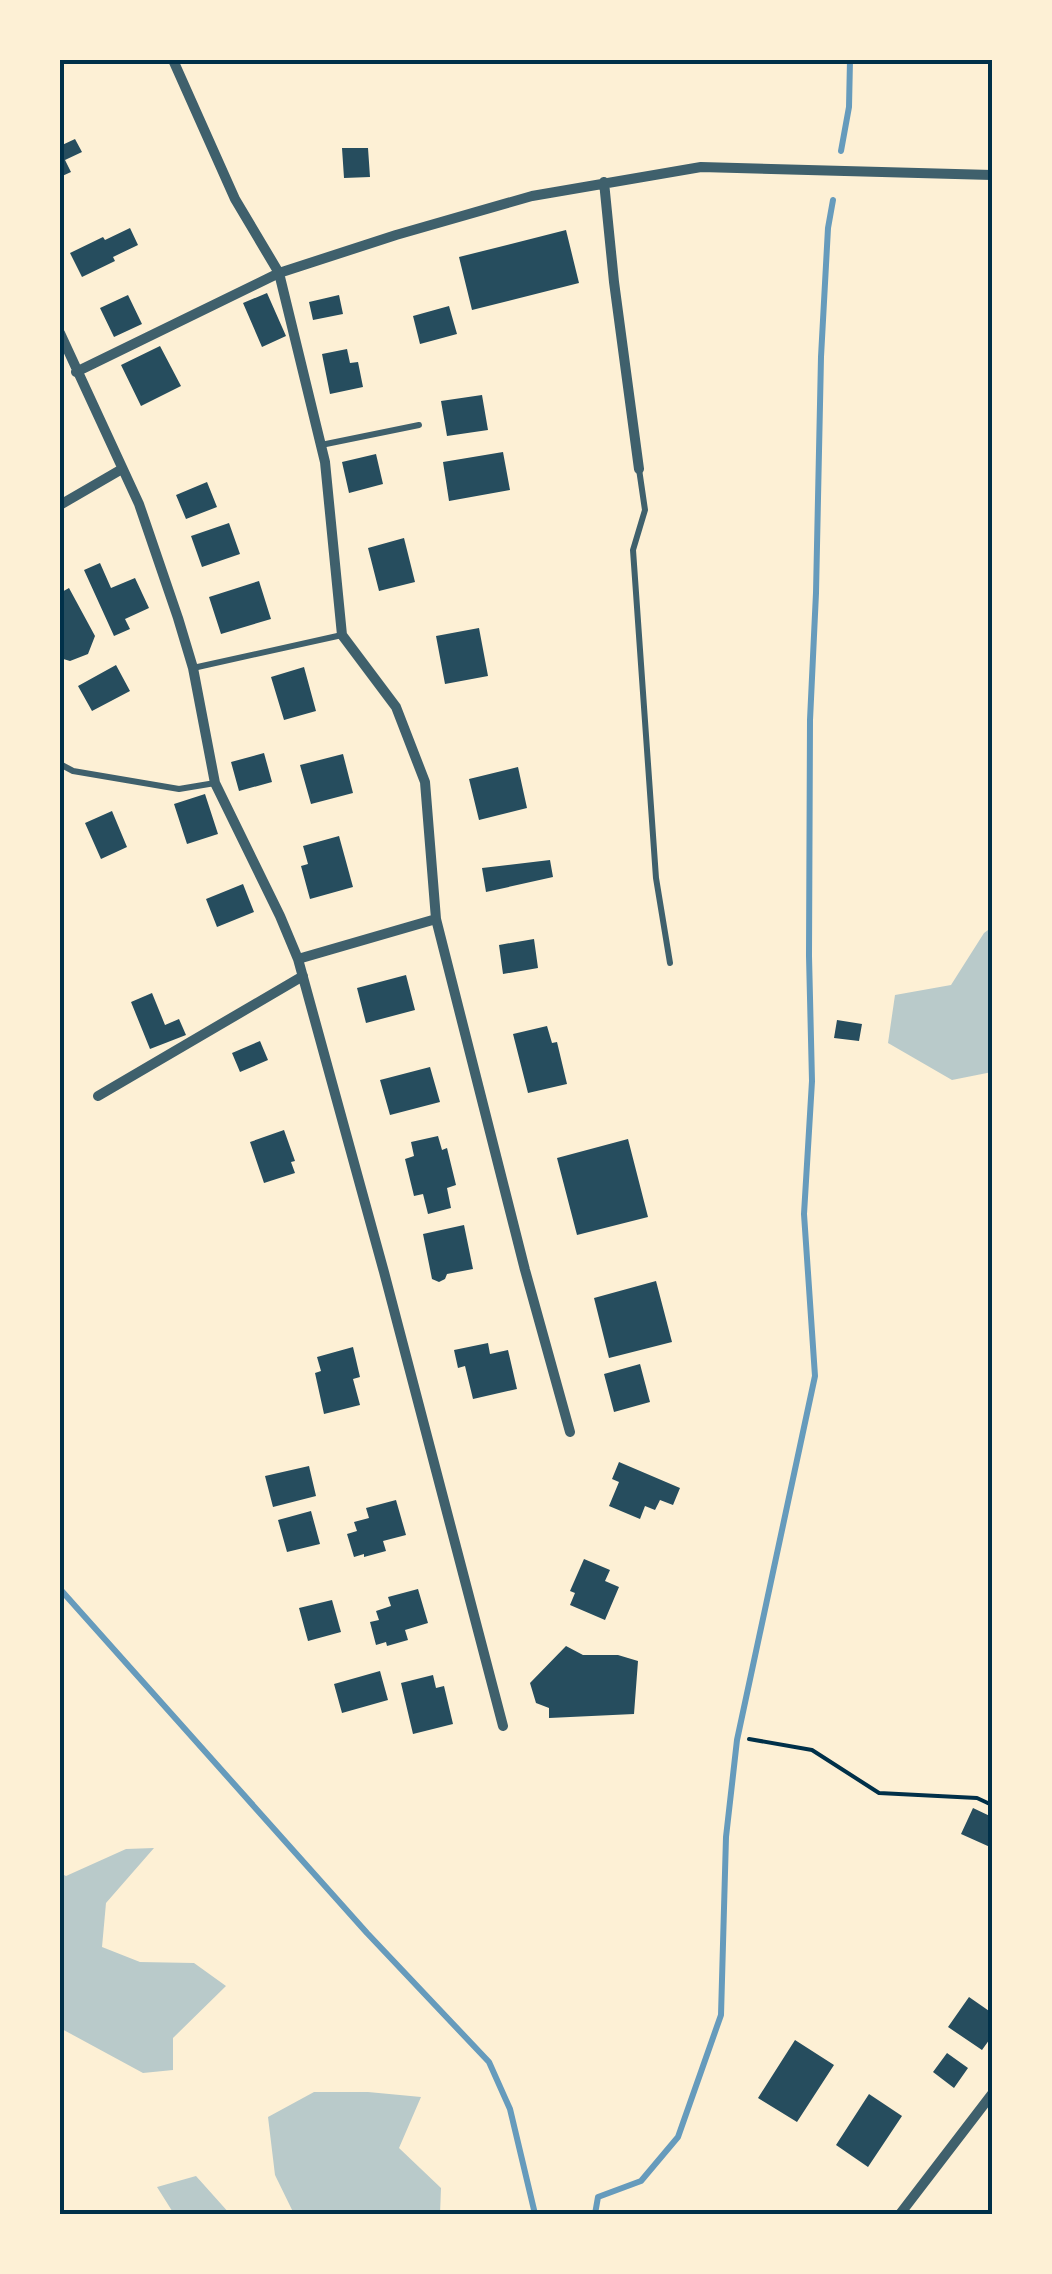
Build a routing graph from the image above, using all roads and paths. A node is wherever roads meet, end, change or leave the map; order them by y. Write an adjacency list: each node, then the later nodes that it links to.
1 (172, 60): 4 (street)
2 (992, 175): 3 (street)
3 (604, 182): 4 (street); 10 (street)
4 (279, 273): 6 (street); 8 (street)
5 (60, 333): 6 (street)
6 (76, 372): 9 (street)
7 (419, 425): 8 (lane)
8 (321, 445): 12 (street)
9 (122, 469): 11 (street); 13 (street)
10 (639, 469): 20 (lane)
11 (60, 504)
12 (342, 635): 13 (lane); 18 (street)
13 (193, 668): 17 (street)
14 (60, 764): 15 (lane)
15 (73, 771): 16 (lane); 17 (lane)
16 (60, 776)
17 (216, 783): 19 (street)
18 (436, 919): 19 (street); 23 (street)
19 (298, 959): 21 (street)
20 (670, 963)
21 (302, 976): 22 (street); 24 (street)
22 (98, 1096)
23 (570, 1432)
24 (503, 1726)
25 (749, 1739): 26 (path)
26 (992, 1805)
27 (992, 2094): 28 (street)
28 (900, 2214)

